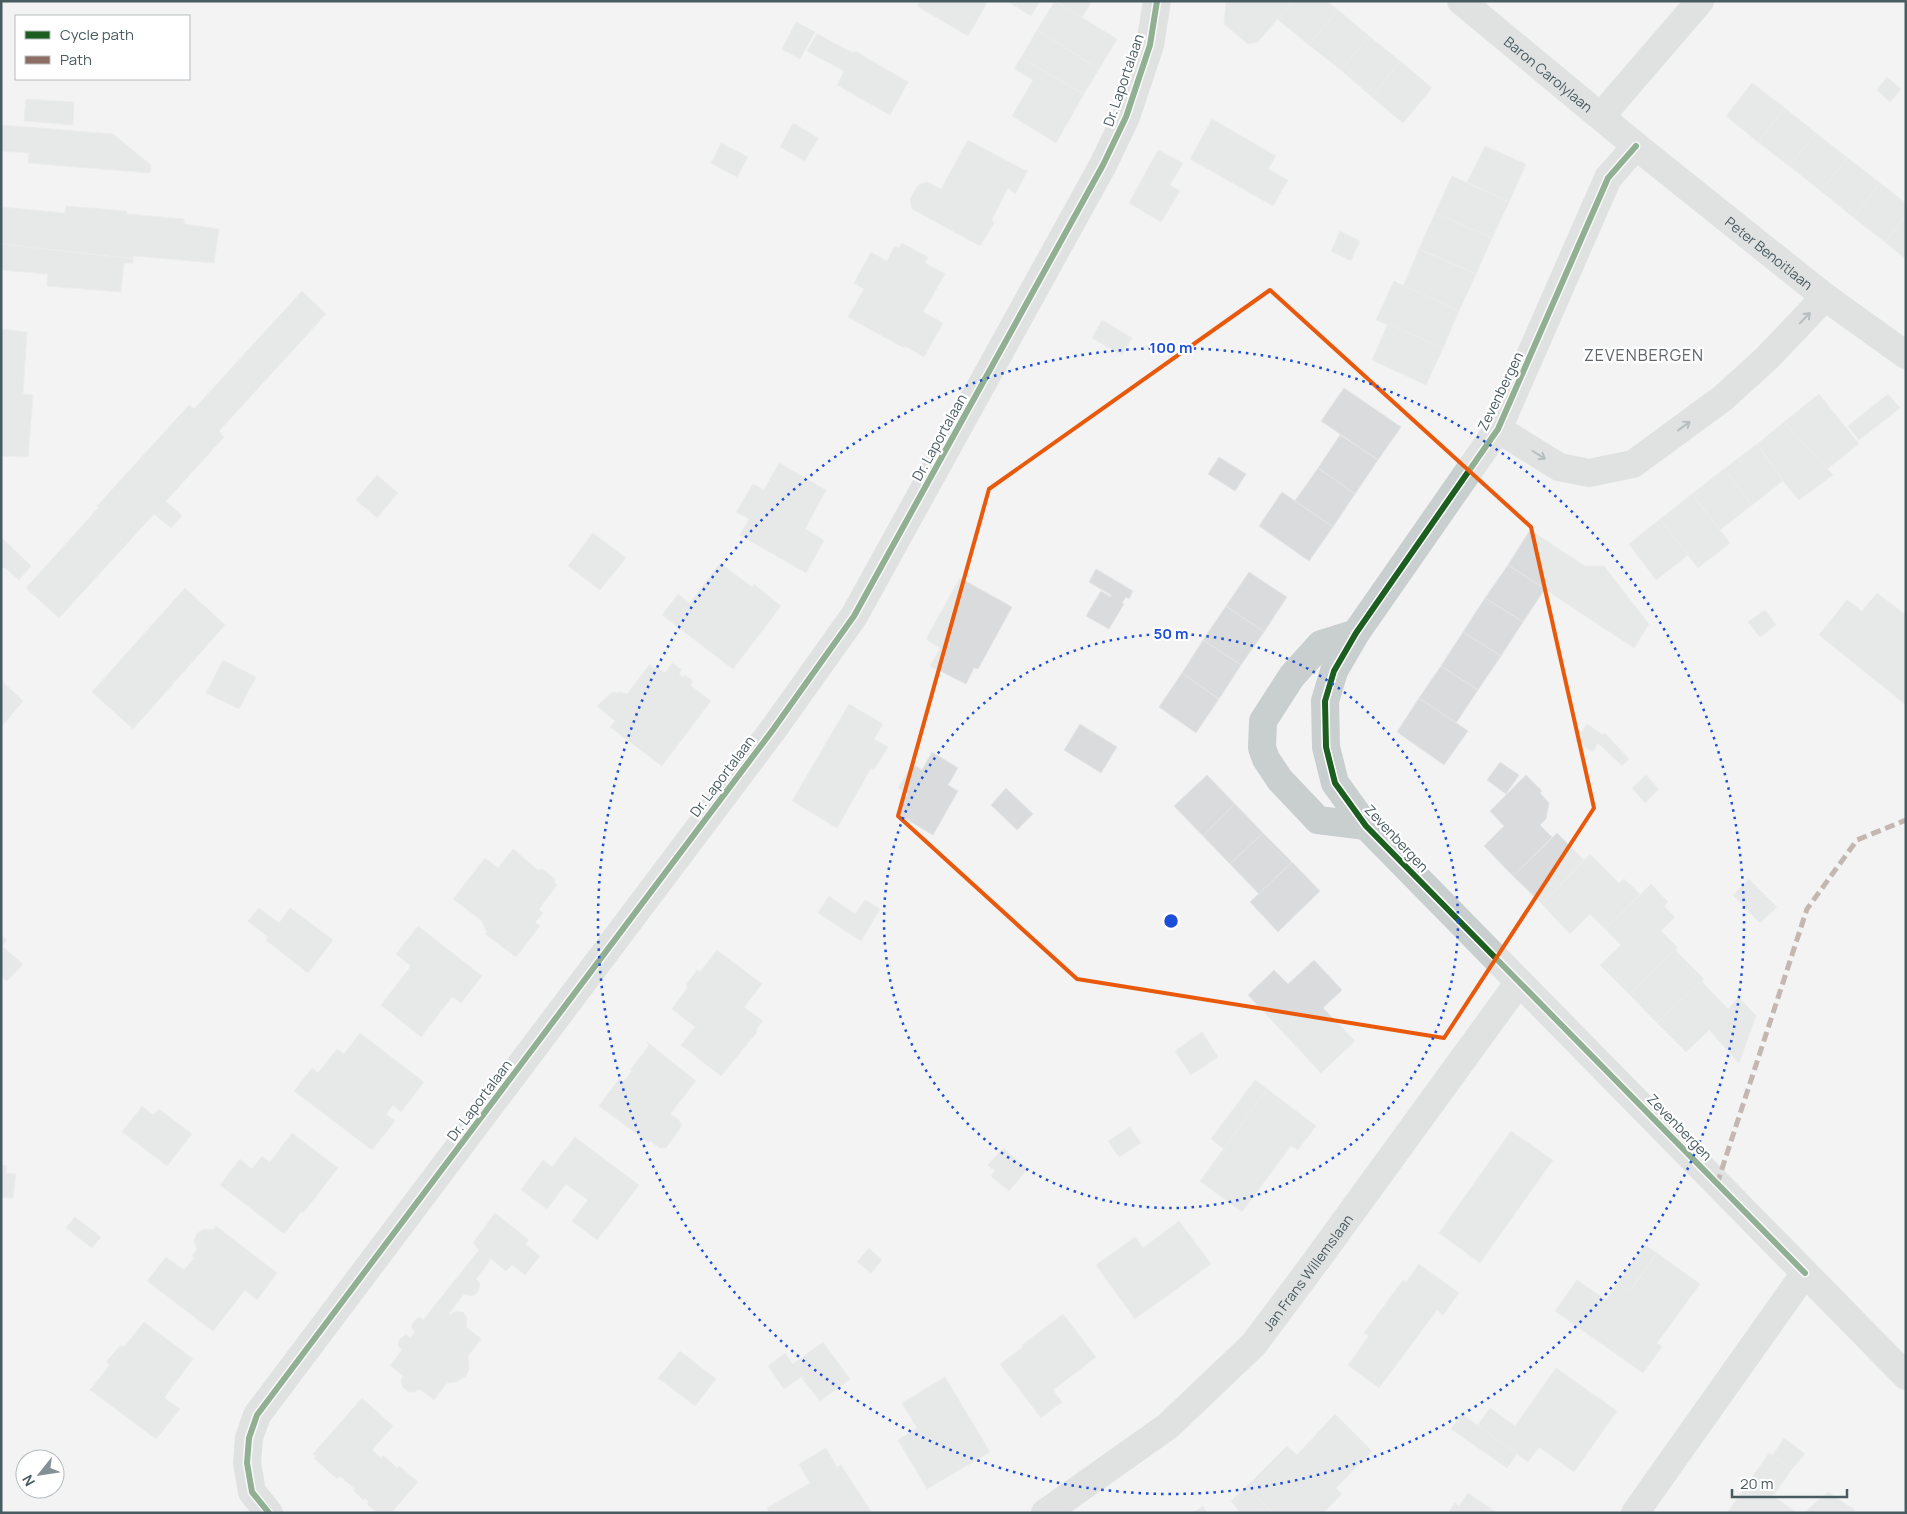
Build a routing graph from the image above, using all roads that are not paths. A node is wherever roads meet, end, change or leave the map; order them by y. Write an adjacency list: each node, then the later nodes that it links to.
1 (1157, 1): 14 (street, Dr. Laportalaan)
2 (1461, 1): 4 (street, Baron Carolylaan)
3 (1700, 1): 4 (street)
4 (1601, 116): 5 (street, Baron Carolylaan)
5 (1636, 146): 6 (street, Peter Benoitlaan); 8 (street, Zevenbergen)
6 (1825, 298): 7 (street, Peter Benoitlaan); 8 (street, Zevenbergen, one-way to 6)
7 (1906, 354)
8 (1498, 429): 9 (street, Zevenbergen)
9 (1356, 633): 10 (street, Zevenbergen); 10 (street, Zevenbergen)
10 (1366, 826): 11 (street, Zevenbergen)
11 (1519, 982): 12 (street, Zevenbergen); 15 (street, Jan Frans Willemslaan)
12 (1805, 1273): 13 (street, Zevenbergen); 16 (street)
13 (1906, 1376)
14 (269, 1513)
15 (1045, 1513)
16 (1635, 1513)

